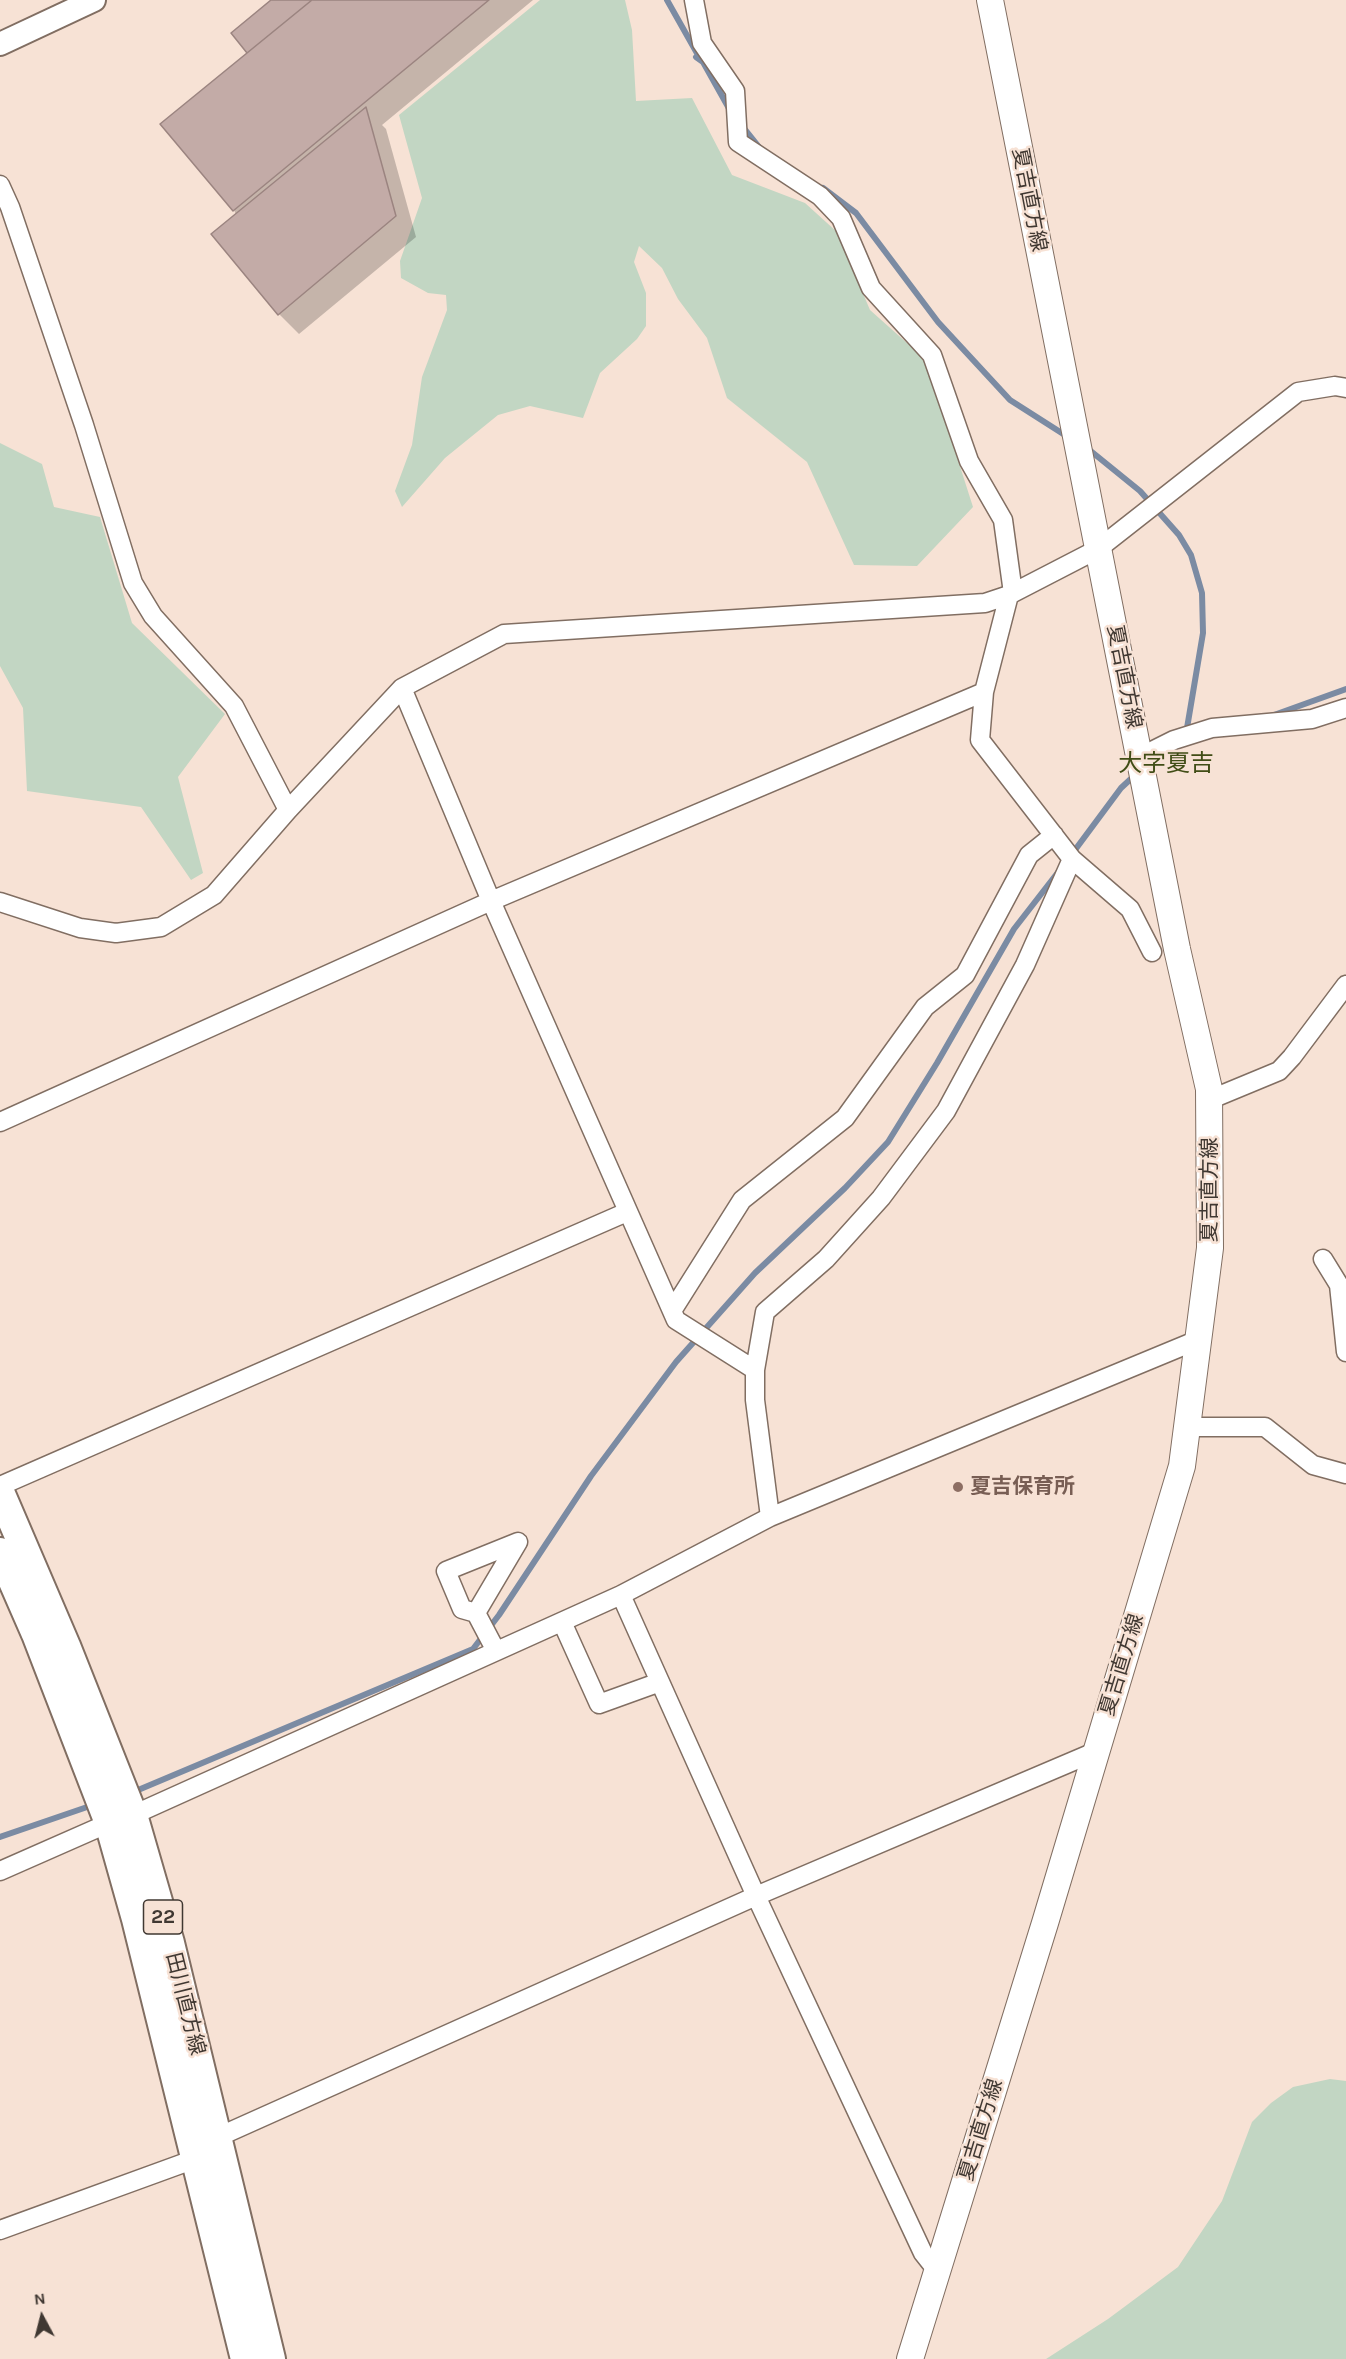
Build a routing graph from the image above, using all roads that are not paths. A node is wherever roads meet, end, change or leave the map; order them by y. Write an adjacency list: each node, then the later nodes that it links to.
1 (94, 0): 4 (street)
2 (694, 0): 8 (street)
3 (990, 0): 7 (main road, 夏吉直方線)
4 (0, 44)
5 (0, 185): 13 (street)
6 (1346, 388): 7 (street)
7 (1098, 549): 8 (street); 12 (main road, 夏吉直方線)
8 (1011, 594): 9 (street); 10 (street)
9 (402, 688): 13 (street); 16 (street)
10 (984, 692): 14 (street); 16 (street)
11 (1346, 708): 12 (street)
12 (1140, 758): 20 (main road, 夏吉直方線)
13 (288, 810): 17 (street)
14 (1054, 835): 15 (street); 24 (street)
15 (1072, 859): 18 (street); 27 (street)
16 (491, 901): 21 (street); 22 (street)
17 (0, 903)
18 (1152, 952)
19 (1346, 985): 20 (street)
20 (1209, 1100): 25 (main road, 夏吉直方線)
21 (0, 1122)
22 (627, 1212): 24 (street); 30 (street)
23 (1323, 1259): 26 (street)
24 (672, 1311): 27 (street)
25 (1200, 1339): 28 (main road, 夏吉直方線); 32 (street)
26 (1346, 1352)
27 (755, 1370): 32 (street)
28 (1187, 1427): 29 (street); 39 (main road, 夏吉直方線)
29 (1346, 1474)
30 (0, 1486)
31 (0, 1492): 40 (main road, 田川直方線 / 22)
32 (770, 1517): 34 (street)
33 (0, 1552): 40 (main road, 田川直方線 / 22)
34 (621, 1595): 36 (street); 38 (street)
35 (476, 1613): 37 (street)
36 (562, 1622): 37 (street); 38 (street)
37 (496, 1651): 40 (street)
38 (660, 1682): 42 (street)
39 (1097, 1751): 42 (street); 46 (main road, 夏吉直方線)
40 (121, 1819): 41 (street); 43 (main road, 田川直方線 / 22); 44 (main road, 田川直方線 / 22)
41 (0, 1871)
42 (756, 1896): 43 (street); 46 (street)
43 (218, 2137): 44 (street); 48 (main road, 田川直方線 / 22)
44 (195, 2159): 45 (street); 47 (main road, 田川直方線 / 22)
45 (0, 2230)
46 (938, 2272): 49 (main road, 夏吉直方線)
47 (245, 2359)
48 (271, 2359)
49 (910, 2359)

